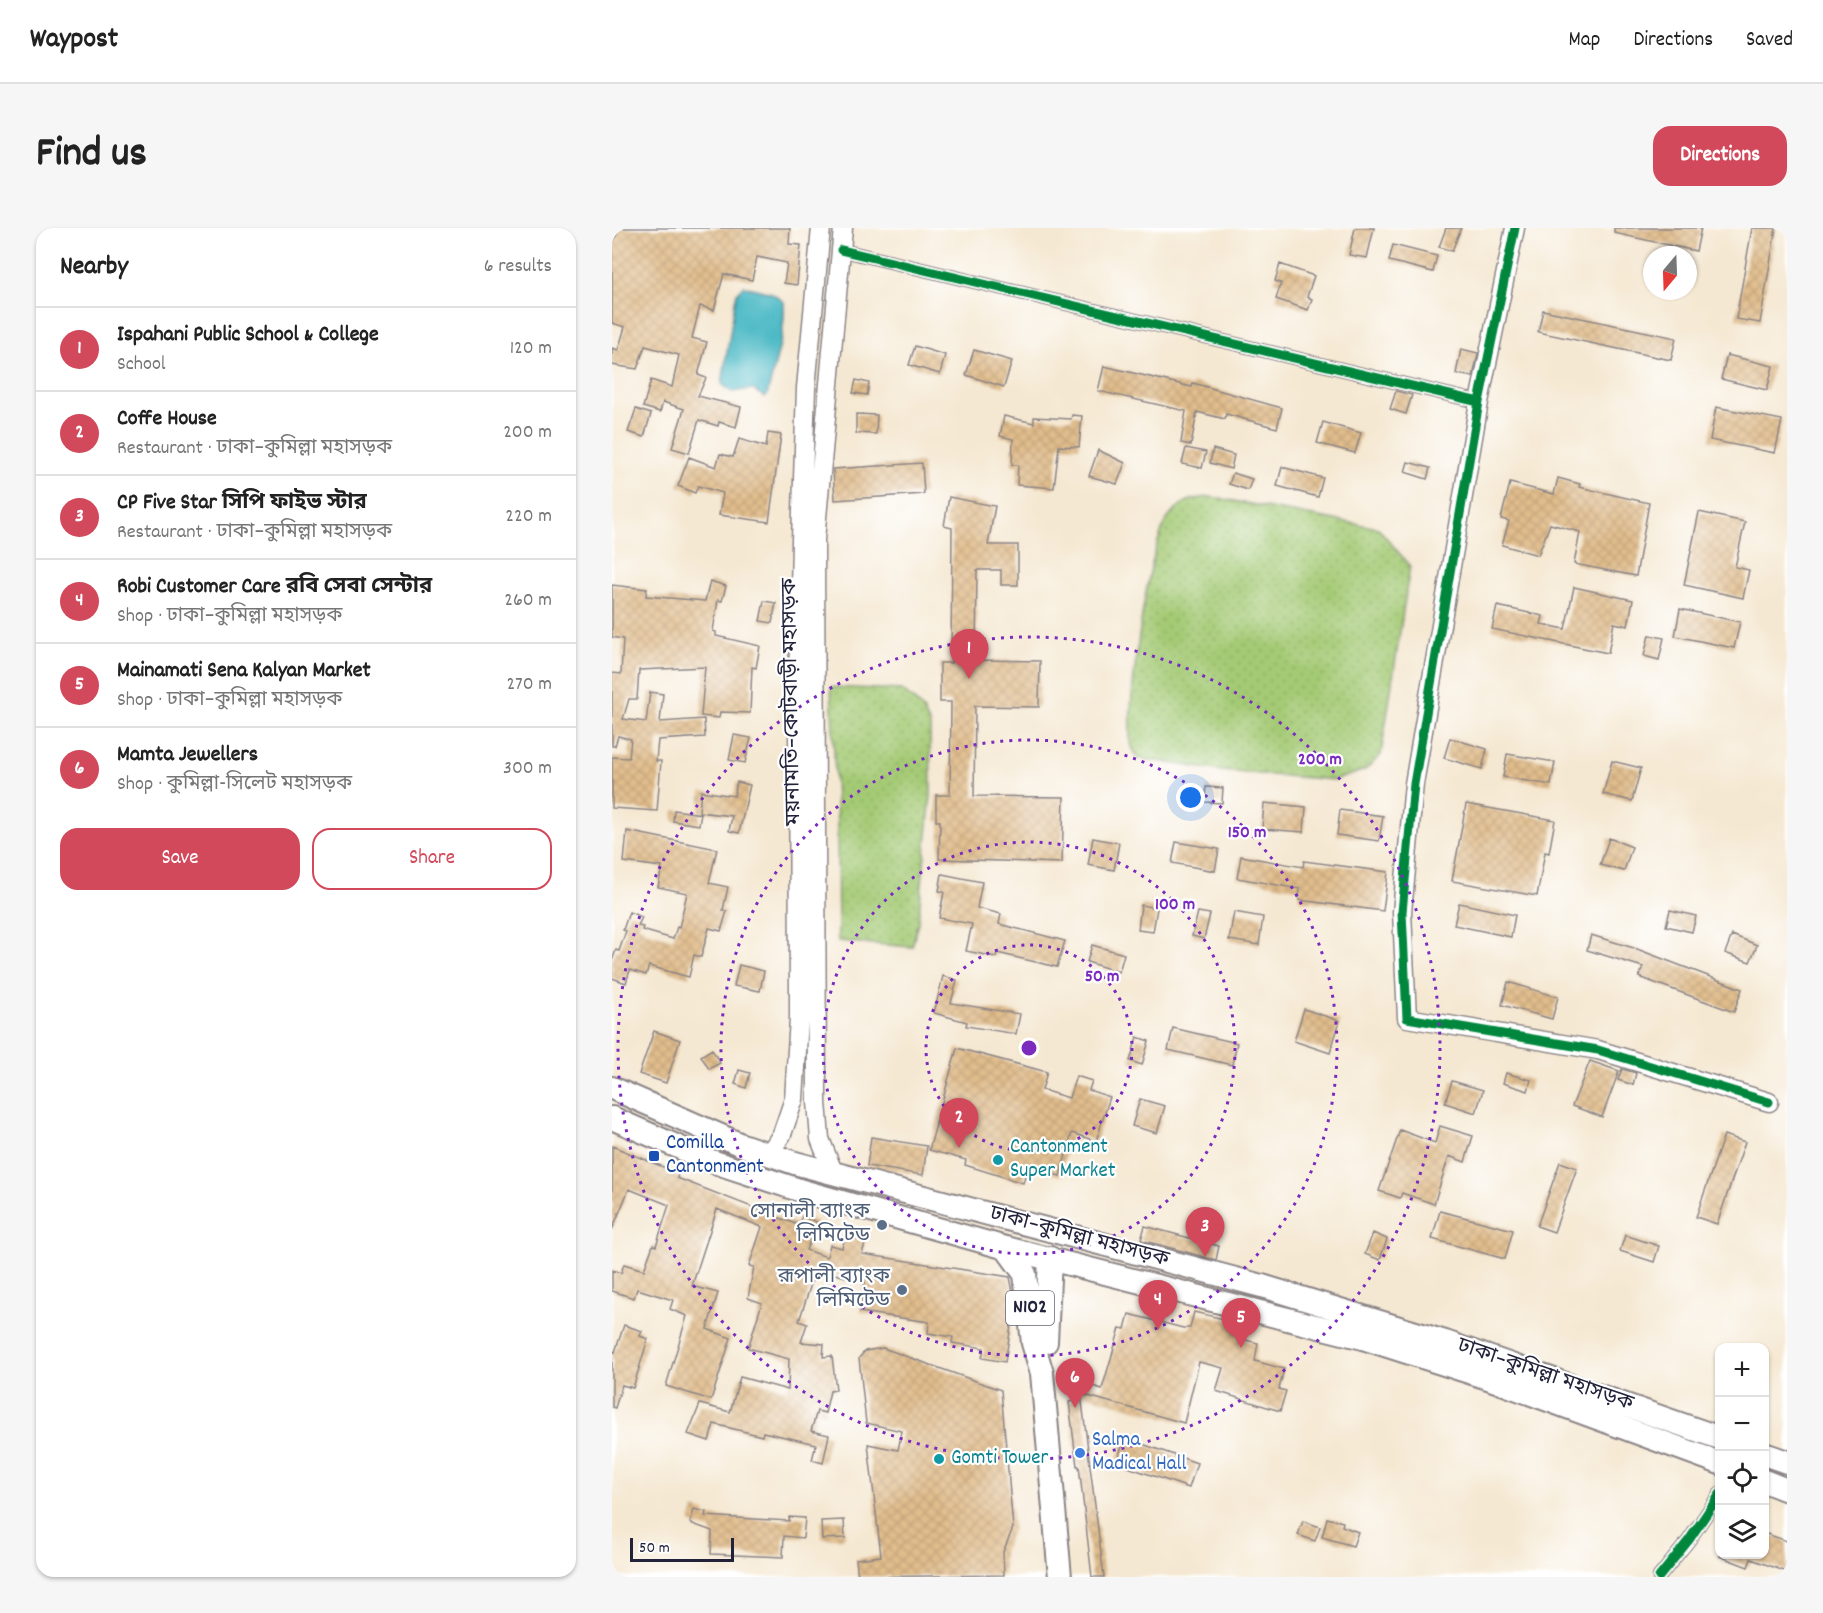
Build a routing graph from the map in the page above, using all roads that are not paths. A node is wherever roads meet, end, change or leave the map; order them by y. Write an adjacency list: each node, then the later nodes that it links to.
1 (821, 228): 6 (main road, ময়নামতি–কোটবাড়ী মহাসড়ক)
2 (843, 228): 4 (main road, ময়নামতি–কোটবাড়ী মহাসড়ক)
3 (1515, 228): 5 (main road)
4 (840, 250): 5 (street); 6 (main road, ময়নামতি–কোটবাড়ী মহাসড়ক)
5 (1479, 402): 8 (main road)
6 (808, 541): 10 (main road, ময়নামতি–কোটবাড়ী মহাসড়ক); 11 (main road, ময়নামতি–কোটবাড়ী মহাসড়ক)
7 (612, 1088): 10 (highway, ঢাকা–কুমিল্লা মহাসড়ক)
8 (1769, 1102)
9 (612, 1118): 12 (highway, ঢাকা–কুমিল্লা মহাসড়ক)
10 (769, 1154): 11 (highway, ঢাকা–কুমিল্লা মহাসড়ক)
11 (834, 1174): 17 (highway, ঢাকা–কুমিল্লা মহাসড়ক)
12 (1006, 1248): 13 (highway, ঢাকা–কুমিল্লা মহাসড়ক); 16 (highway, N102)
13 (1050, 1258): 14 (highway, ঢাকা–কুমিল্লা মহাসড়ক); 15 (highway, N102)
14 (1111, 1274): 15 (highway); 19 (highway, ঢাকা–কুমিল্লা মহাসড়ক)
15 (1046, 1297): 16 (highway, N102)
16 (1041, 1373): 24 (highway, N102)
17 (1715, 1437)
18 (1769, 1456): 20 (highway)
19 (1715, 1462)
20 (1787, 1462)
21 (1769, 1483): 22 (highway)
22 (1787, 1490)
23 (1715, 1500): 25 (street)
24 (1060, 1577)
25 (1659, 1577)

